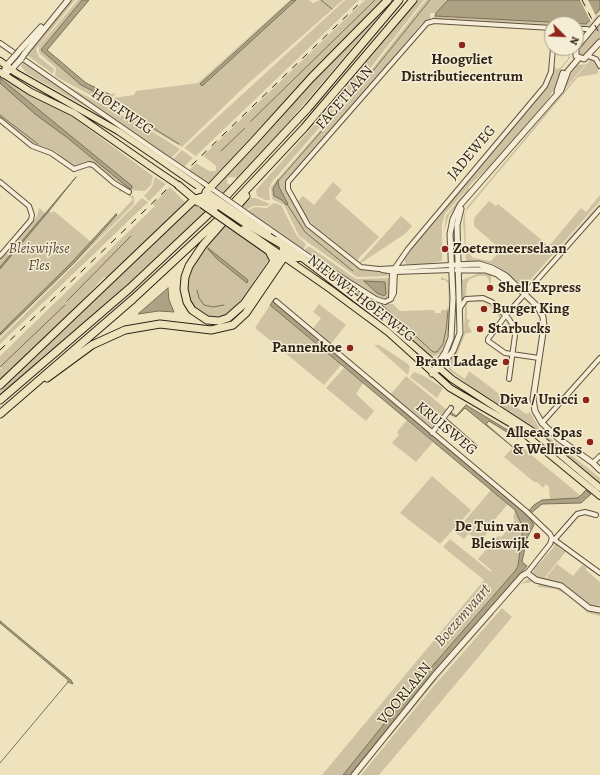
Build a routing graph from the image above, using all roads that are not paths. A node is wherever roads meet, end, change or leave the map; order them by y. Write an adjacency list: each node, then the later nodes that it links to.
1 (64, 0): 18 (street, bridge)
2 (68, 0): 18 (street, bridge)
3 (388, 0): 26 (highway)
4 (399, 0): 51 (highway)
5 (413, 0): 22 (highway)
6 (600, 19): 9 (street)
7 (544, 28): 38 (street, FACETLAAN)
8 (584, 29): 9 (street)
9 (590, 31): 10 (street)
10 (585, 36)
11 (600, 42): 14 (street)
12 (0, 43): 21 (street, HOEFWEG)
13 (552, 56): 38 (street, JADEWEG)
14 (588, 56): 15 (street); 17 (street)
15 (577, 57): 27 (street)
16 (0, 61): 18 (main road, HOEFWEG)
17 (600, 66)
18 (9, 68): 19 (street); 21 (main road, HOEFWEG)
19 (2, 74): 24 (main road, HOEFWEG, bridge)
20 (0, 120): 25 (street)
21 (160, 157): 26 (main road, HOEFWEG, bridge)
22 (270, 166): 35 (highway); 50 (highway)
23 (0, 182): 33 (street)
24 (178, 185): 26 (highway)
25 (129, 192)
26 (202, 196): 28 (main road, HOEFWEG, bridge); 30 (main road, HOEFWEG, bridge); 31 (highway, bridge); 49 (highway)
27 (468, 198): 36 (street); 37 (street)
28 (227, 203): 31 (main road, NIEUWE HOEFWEG, bridge)
29 (600, 209): 39 (street)
30 (218, 211): 31 (main road, NIEUWE HOEFWEG)
31 (245, 223): 32 (highway); 34 (street, NIEUWE HOEFWEG); 35 (highway)
32 (282, 249): 34 (highway); 35 (highway); 50 (highway)
33 (0, 256)
34 (299, 256): 38 (street, NIEUWE HOEFWEG); 46 (main road, NIEUWE HOEFWEG); 47 (main road, NIEUWE HOEFWEG)
35 (274, 261)
36 (452, 268): 37 (street); 38 (street, FACETLAAN); 46 (street)
37 (459, 268): 39 (street); 41 (street)
38 (394, 270)
39 (524, 294): 42 (street); 44 (street)
40 (276, 301): 56 (street, KRUISWEG)
41 (460, 308): 42 (street); 46 (street)
42 (506, 314): 43 (street); 43 (street)
43 (512, 354): 44 (street); 48 (street)
44 (539, 358): 55 (street)
45 (600, 358): 55 (street)
46 (438, 367): 47 (street); 62 (main road, NIEUWE HOEFWEG)
47 (432, 374): 63 (main road, NIEUWE HOEFWEG)
48 (509, 380)
49 (0, 385)
50 (22, 395): 53 (highway)
51 (0, 400)
52 (451, 408): 54 (street)
53 (0, 414)
54 (443, 419): 56 (street); 57 (street)
55 (542, 423): 59 (street)
56 (432, 433): 65 (street, KRUISWEG)
57 (475, 447)
58 (600, 456): 59 (street)
59 (593, 463): 60 (street); 61 (street)
60 (600, 465)
61 (600, 470)
62 (600, 488)
63 (600, 496)
64 (596, 515): 65 (street, VOORLAAN)
65 (554, 538): 66 (street, VOORLAAN); 67 (street, KRUISWEG)
66 (527, 573): 68 (street); 69 (street, VOORLAAN)
67 (600, 573)
68 (600, 610)
69 (354, 775)

